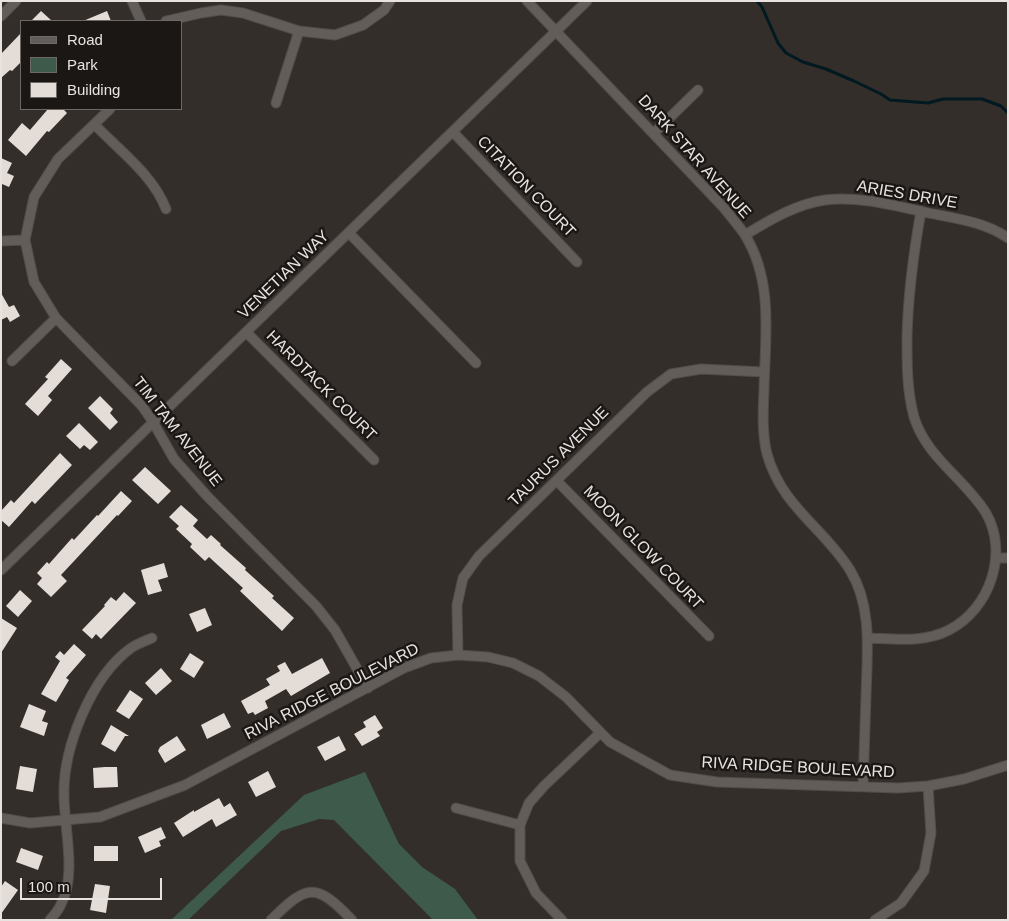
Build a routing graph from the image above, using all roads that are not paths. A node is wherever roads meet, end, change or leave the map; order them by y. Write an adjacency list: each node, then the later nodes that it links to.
1 (16, 1): 6 (street)
2 (132, 1): 7 (street)
3 (390, 1): 9 (street)
4 (527, 1): 10 (street, DARK STAR AVENUE)
5 (587, 1): 10 (street, VENETIAN WAY)
6 (1, 16)
7 (141, 20)
8 (170, 20): 9 (street)
9 (299, 31): 12 (street)
10 (556, 32): 15 (street, VENETIAN WAY); 16 (street, DARK STAR AVENUE)
11 (698, 90): 16 (street)
12 (276, 103)
13 (109, 110): 14 (street, TIM TAM AVENUE)
14 (94, 125): 17 (street); 22 (street, TIM TAM AVENUE)
15 (453, 132): 19 (street, VENETIAN WAY); 24 (street, CITATION COURT)
16 (654, 133): 20 (street, DARK STAR AVENUE)
17 (166, 209)
18 (922, 211): 20 (street, ARIES DRIVE); 21 (street, ARIES DRIVE); 33 (street)
19 (349, 233): 26 (street, VENETIAN WAY); 28 (street)
20 (745, 235): 29 (street, DARK STAR AVENUE)
21 (1008, 238)
22 (24, 240): 23 (street); 25 (street, TIM TAM AVENUE)
23 (1, 241)
24 (577, 262)
25 (56, 318): 27 (street); 30 (street, TIM TAM AVENUE)
26 (247, 333): 30 (street, VENETIAN WAY); 31 (street, HARDTACK COURT)
27 (12, 361)
28 (476, 363)
29 (764, 372): 32 (street, TAURUS AVENUE); 38 (street, DARK STAR AVENUE)
30 (154, 422): 35 (street, VENETIAN WAY); 40 (street, TIM TAM AVENUE)
31 (374, 460)
32 (557, 481): 36 (street, MOON GLOW COURT); 39 (street, TAURUS AVENUE)
33 (996, 558): 34 (street); 38 (street)
34 (1008, 558)
35 (2, 567)
36 (709, 636)
37 (152, 638): 47 (street)
38 (868, 638): 44 (street, DARK STAR AVENUE)
39 (458, 655): 40 (street, RIVA RIDGE BOULEVARD); 41 (street, RIVA RIDGE BOULEVARD)
40 (368, 688): 47 (street, RIVA RIDGE BOULEVARD)
41 (600, 733): 44 (street, RIVA RIDGE BOULEVARD); 48 (street)
42 (1008, 765): 43 (street, RIVA RIDGE BOULEVARD)
43 (928, 786): 44 (street, RIVA RIDGE BOULEVARD); 53 (street)
44 (863, 787)
45 (456, 808): 48 (street)
46 (1, 818): 47 (street, RIVA RIDGE BOULEVARD)
47 (65, 821): 49 (street)
48 (520, 825): 52 (street)
49 (50, 920)
50 (271, 920): 51 (street)
51 (352, 920)
52 (562, 920)
53 (875, 920)

